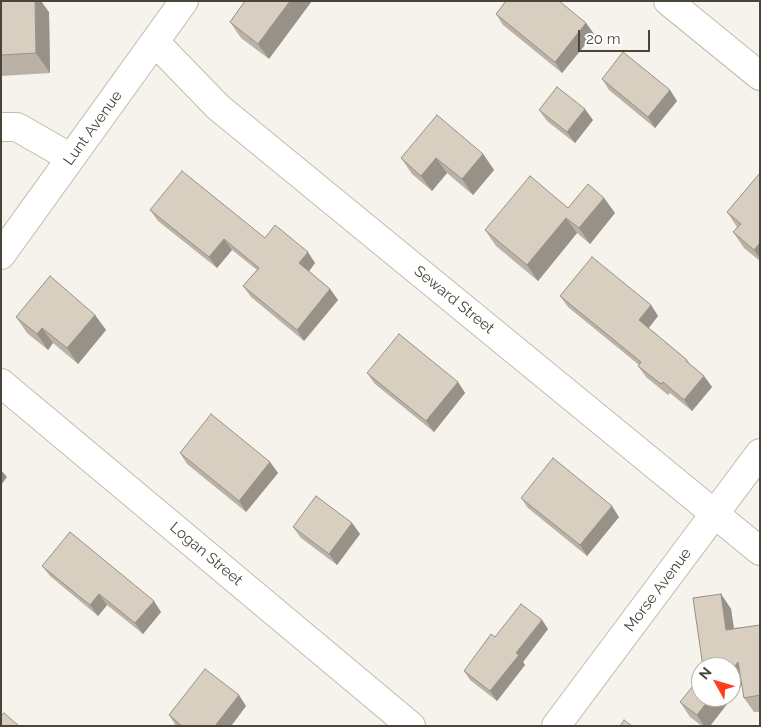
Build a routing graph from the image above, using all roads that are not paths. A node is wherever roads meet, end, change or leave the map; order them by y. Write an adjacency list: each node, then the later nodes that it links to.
1 (184, 1): 3 (street, Lunt Avenue)
2 (668, 1): 4 (street)
3 (155, 42): 6 (street, Lunt Avenue); 10 (street, Seward Street)
4 (760, 76)
5 (1, 127): 6 (street)
6 (72, 158): 7 (street, Lunt Avenue)
7 (1, 255)
8 (1, 383): 12 (street, Logan Street)
9 (760, 453): 10 (street, Morse Avenue)
10 (714, 514): 11 (street, Seward Street); 13 (street, Morse Avenue)
11 (760, 551)
12 (411, 726)
13 (556, 726)

